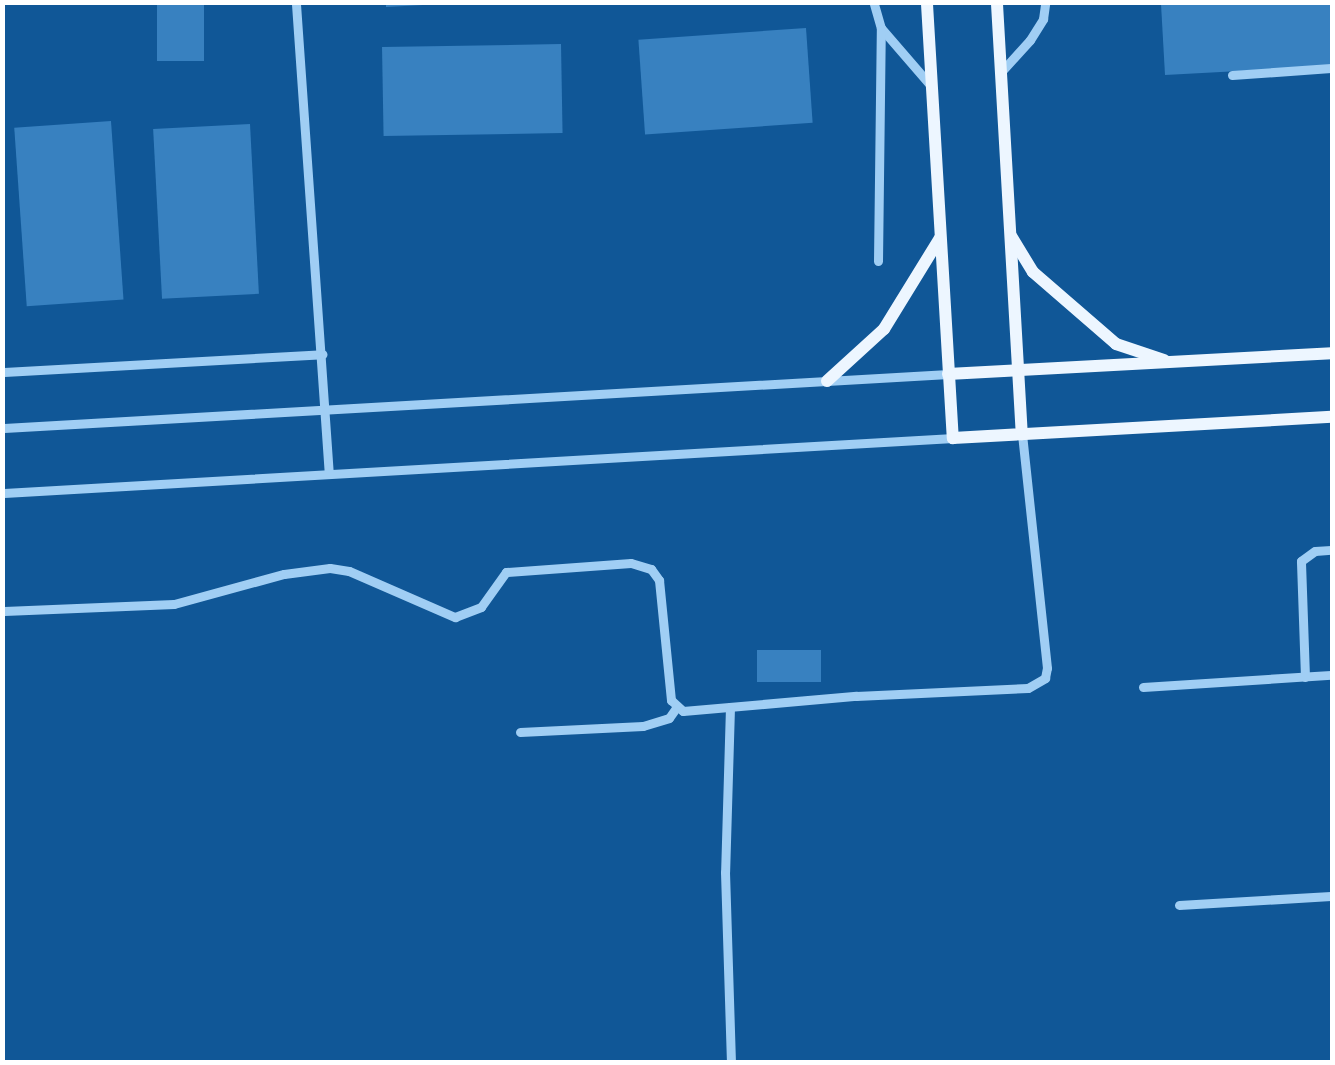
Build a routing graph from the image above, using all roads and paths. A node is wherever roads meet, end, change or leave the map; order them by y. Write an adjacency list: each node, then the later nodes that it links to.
1 (296, 4): 15 (street)
2 (874, 4): 6 (street)
3 (927, 4): 10 (main road)
4 (997, 4): 8 (main road)
5 (1045, 4): 8 (street)
6 (880, 28): 10 (street); 13 (street)
7 (1331, 68): 9 (street)
8 (1001, 72): 11 (main road)
9 (1232, 75)
10 (932, 86): 12 (main road)
11 (1009, 234): 16 (main road); 17 (main road)
12 (940, 238): 19 (main road); 20 (main road)
13 (878, 261)
14 (1331, 353): 16 (main road)
15 (322, 354): 18 (street); 21 (street)
16 (1170, 362): 17 (main road)
17 (1018, 370): 19 (main road); 24 (main road)
18 (4, 372)
19 (948, 374): 20 (street); 25 (main road)
20 (827, 381): 21 (street)
21 (325, 409): 23 (street); 26 (street)
22 (1331, 417): 24 (main road)
23 (4, 428)
24 (1022, 434): 25 (main road); 33 (street)
25 (953, 438): 26 (street)
26 (329, 474): 27 (street)
27 (4, 493)
28 (1331, 550): 31 (street)
29 (4, 611): 34 (street)
30 (1331, 675): 31 (street)
31 (1305, 677): 32 (street)
32 (1144, 686)
33 (730, 707): 34 (street); 38 (street)
34 (676, 708): 35 (street)
35 (520, 732)
36 (1331, 896): 37 (street)
37 (1179, 904)
38 (731, 1061)

